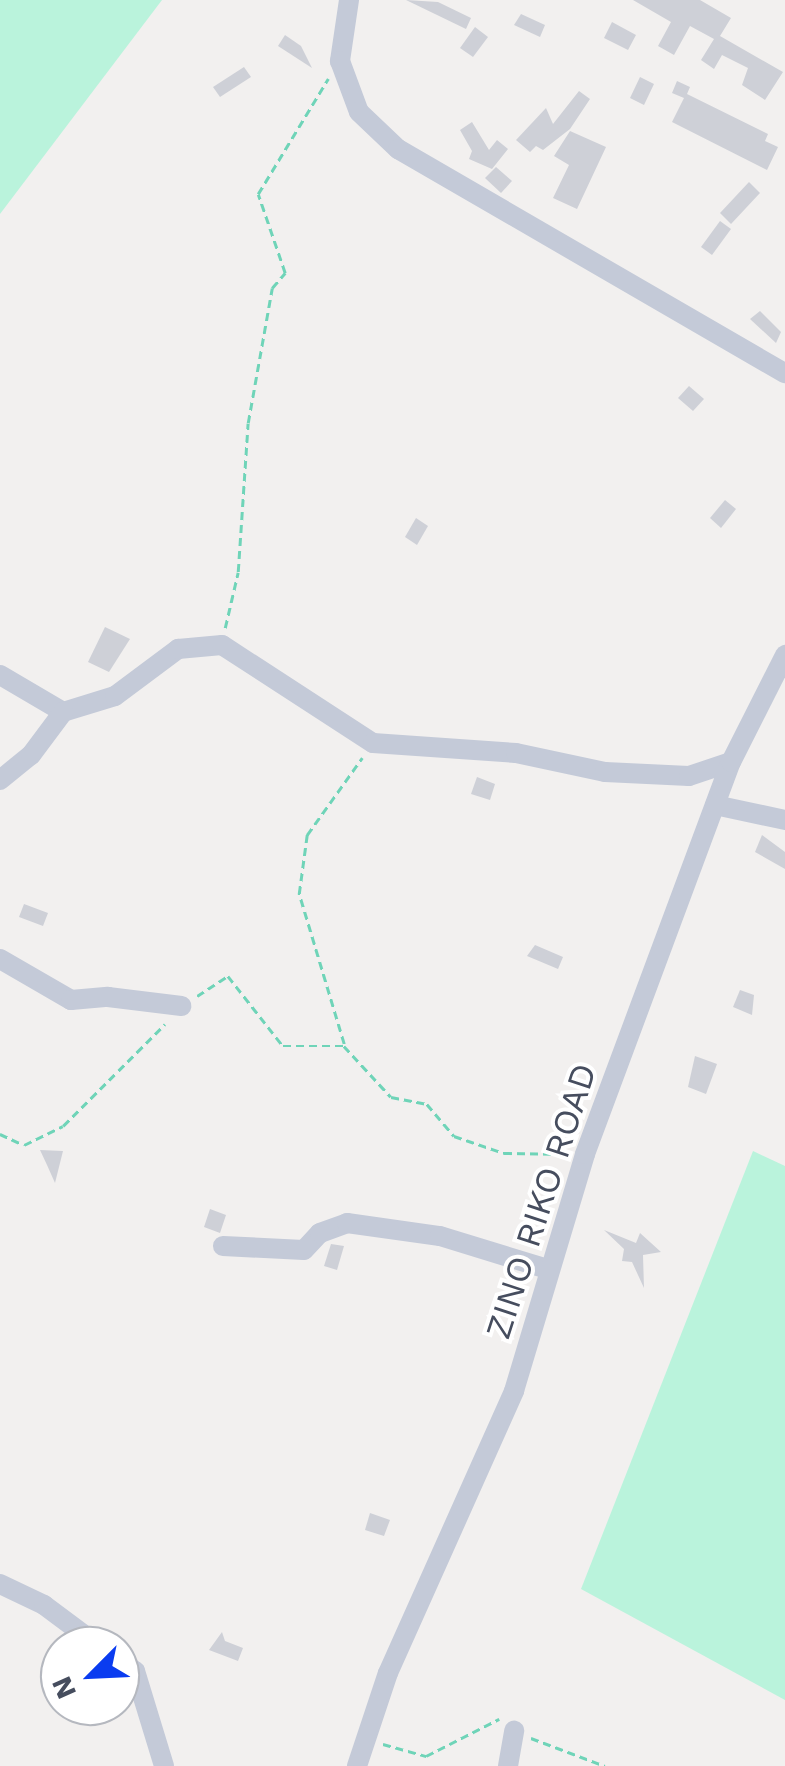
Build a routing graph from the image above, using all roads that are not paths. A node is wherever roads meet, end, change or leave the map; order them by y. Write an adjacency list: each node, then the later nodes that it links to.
1 (349, 0): 2 (street)
2 (785, 373)
3 (785, 655): 6 (street, ZINO RIKO ROAD)
4 (0, 675): 5 (street)
5 (63, 712): 6 (street); 7 (street)
6 (731, 762): 8 (street, ZINO RIKO ROAD)
7 (0, 780)
8 (715, 805): 9 (street); 13 (street, ZINO RIKO ROAD)
9 (785, 820)
10 (0, 959): 11 (street)
11 (181, 1006)
12 (223, 1246): 13 (street)
13 (547, 1269): 19 (street, ZINO RIKO ROAD)
14 (0, 1584): 15 (street)
15 (72, 1626)
16 (140, 1690): 18 (street)
17 (514, 1731): 20 (street)
18 (164, 1766)
19 (357, 1766)
20 (508, 1766)

